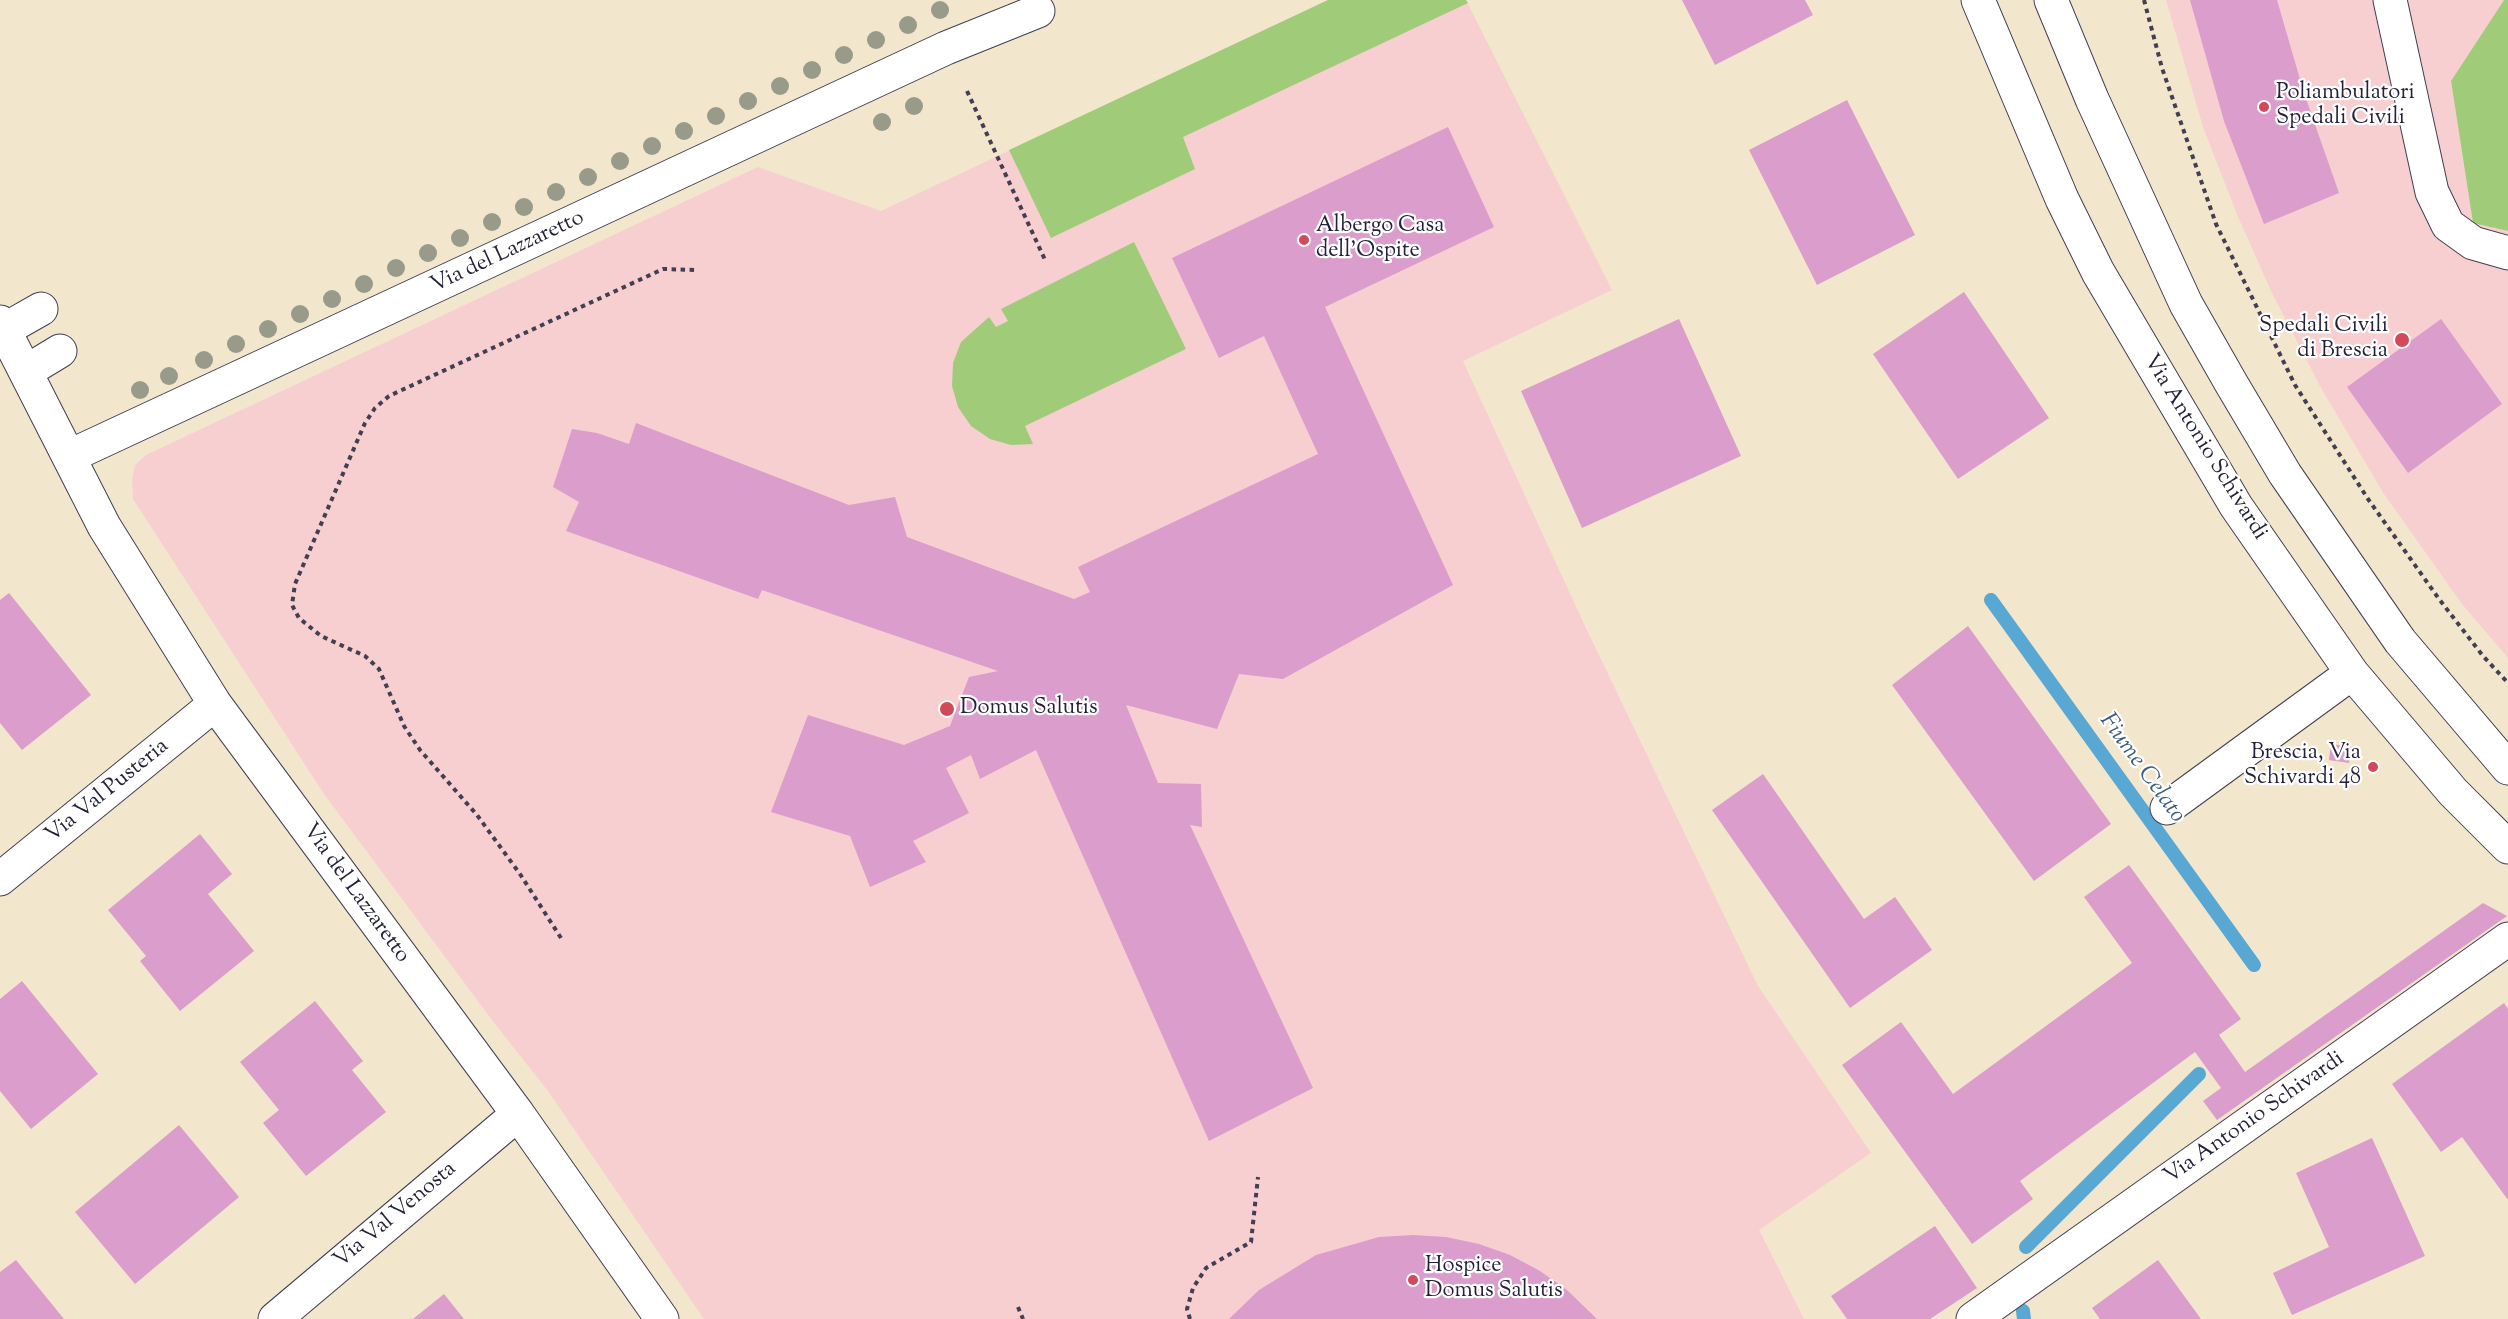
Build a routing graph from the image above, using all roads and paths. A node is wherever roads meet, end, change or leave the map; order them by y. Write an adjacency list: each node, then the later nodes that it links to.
1 (1978, 0): 15 (street, Via Antonio Schivardi)
2 (2051, 0): 18 (street)
3 (2144, 0): 16 (path)
4 (2390, 0): 7 (street)
5 (1038, 11): 14 (street, Via del Lazzaretto)
6 (967, 91): 8 (path)
7 (2508, 253)
8 (1046, 262)
9 (697, 270): 22 (path)
10 (41, 309): 11 (street)
11 (2, 326): 13 (street, Via del Lazzaretto)
12 (60, 351): 13 (street)
13 (27, 371): 14 (street, Via del Lazzaretto)
14 (70, 456): 17 (street, Via del Lazzaretto)
15 (2352, 673): 19 (street); 20 (street, Via Antonio Schivardi)
16 (2508, 683)
17 (215, 704): 21 (street, Via Val Pusteria); 24 (street, Via del Lazzaretto)
18 (2508, 768)
19 (2167, 808)
20 (2508, 848)
21 (0, 879)
22 (561, 938)
23 (2508, 939): 31 (street, Via Antonio Schivardi)
24 (518, 1114): 27 (street, Via Val Venosta); 28 (street, Via del Lazzaretto)
25 (1258, 1177): 30 (path)
26 (1018, 1307): 29 (path)
27 (275, 1319)
28 (662, 1319)
29 (1023, 1319)
30 (1190, 1319)
31 (1973, 1319)

